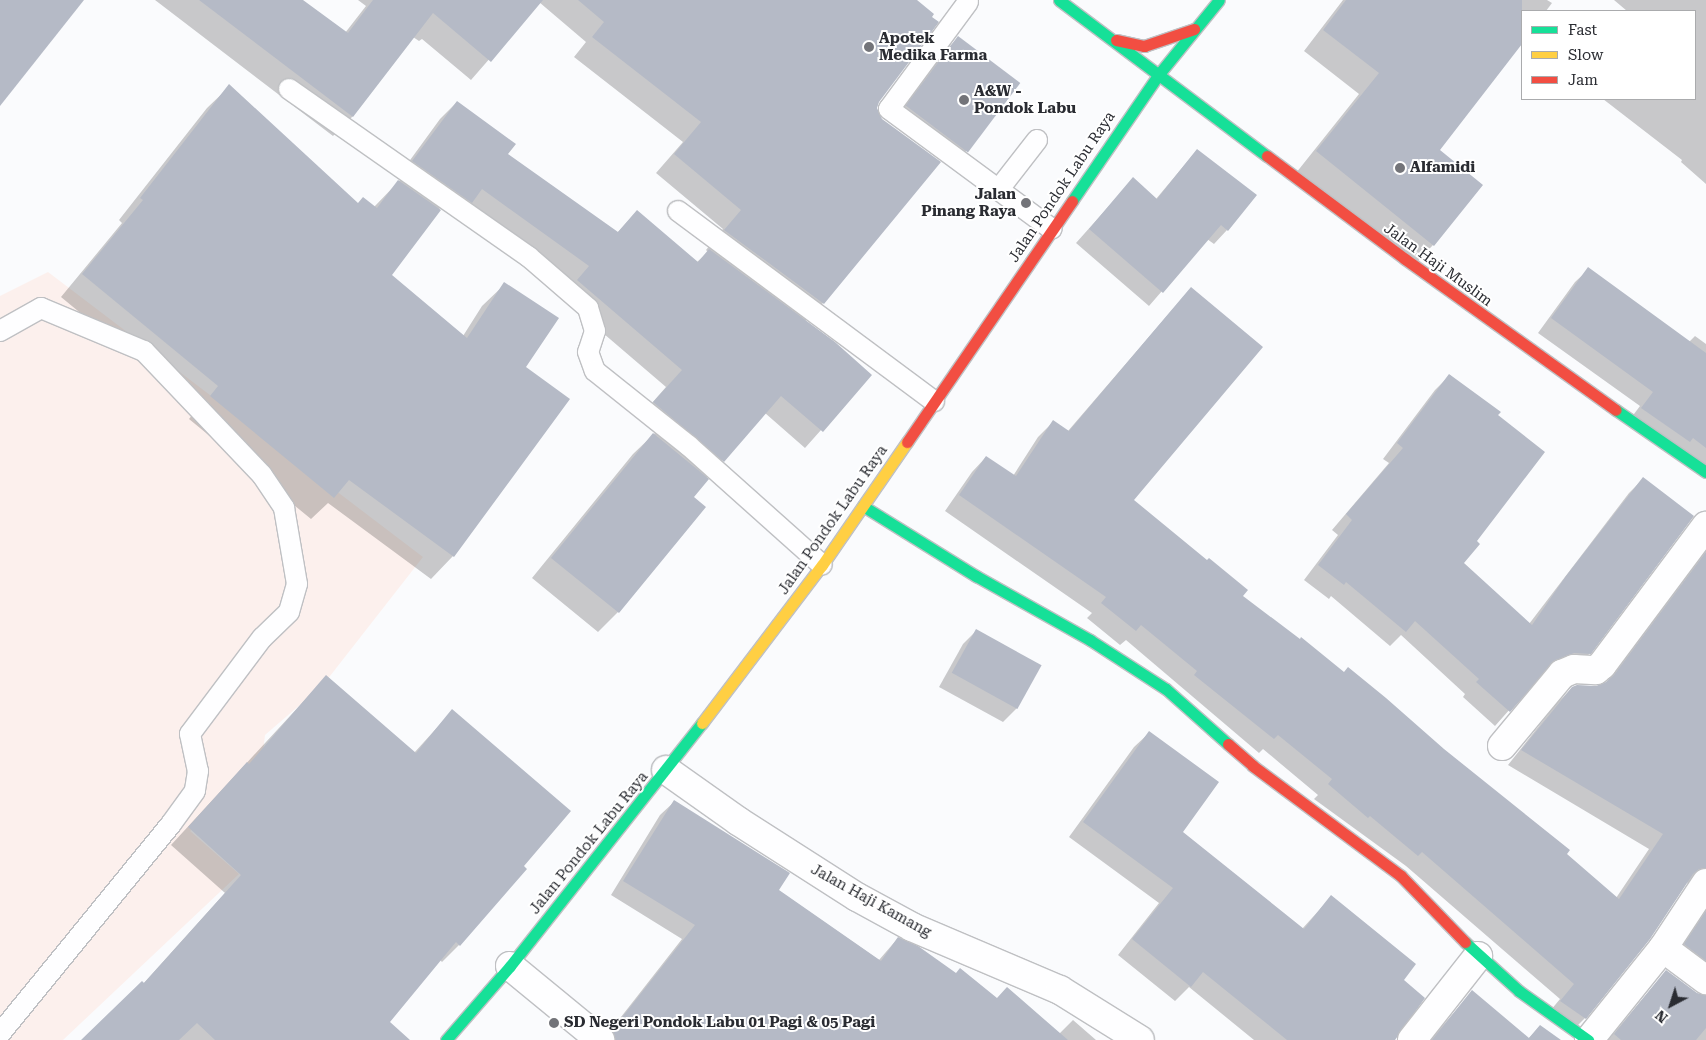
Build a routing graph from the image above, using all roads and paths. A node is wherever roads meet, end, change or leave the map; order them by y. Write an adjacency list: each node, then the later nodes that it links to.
1 (1219, 0): 4 (street, Jalan Pondok Labu Raya)
2 (968, 2): 9 (lane)
3 (1072, 4): 5 (street)
4 (1196, 28): 5 (street); 6 (street, Jalan Pondok Labu Raya)
5 (1108, 37): 6 (street)
6 (1158, 74): 11 (street, Jalan Pondok Labu Raya); 14 (street, Jalan Haji Muslim)
7 (289, 89): 17 (lane)
8 (1037, 140): 9 (lane)
9 (999, 190): 11 (lane)
10 (678, 211): 13 (lane)
11 (1052, 229): 13 (street, Jalan Pondok Labu Raya)
12 (0, 331): 25 (lane)
13 (934, 401): 15 (street, Jalan Pondok Labu Raya)
14 (1706, 472)
15 (863, 506): 17 (street, Jalan Pondok Labu Raya); 22 (street)
16 (1706, 526): 18 (street)
17 (822, 565): 19 (street, Jalan Pondok Labu Raya)
18 (1502, 746)
19 (666, 770): 23 (street, Jalan Pondok Labu Raya); 28 (street, Jalan Haji Kamang)
20 (1706, 882): 21 (street)
21 (1663, 948): 24 (street); 30 (street)
22 (1478, 956): 29 (street); 30 (street)
23 (510, 966): 26 (street, Jalan Pondok Labu Raya); 27 (street)
24 (1706, 980)
25 (0, 1034)
26 (446, 1040)
27 (600, 1040)
28 (1140, 1040)
29 (1412, 1040)
30 (1588, 1040)

